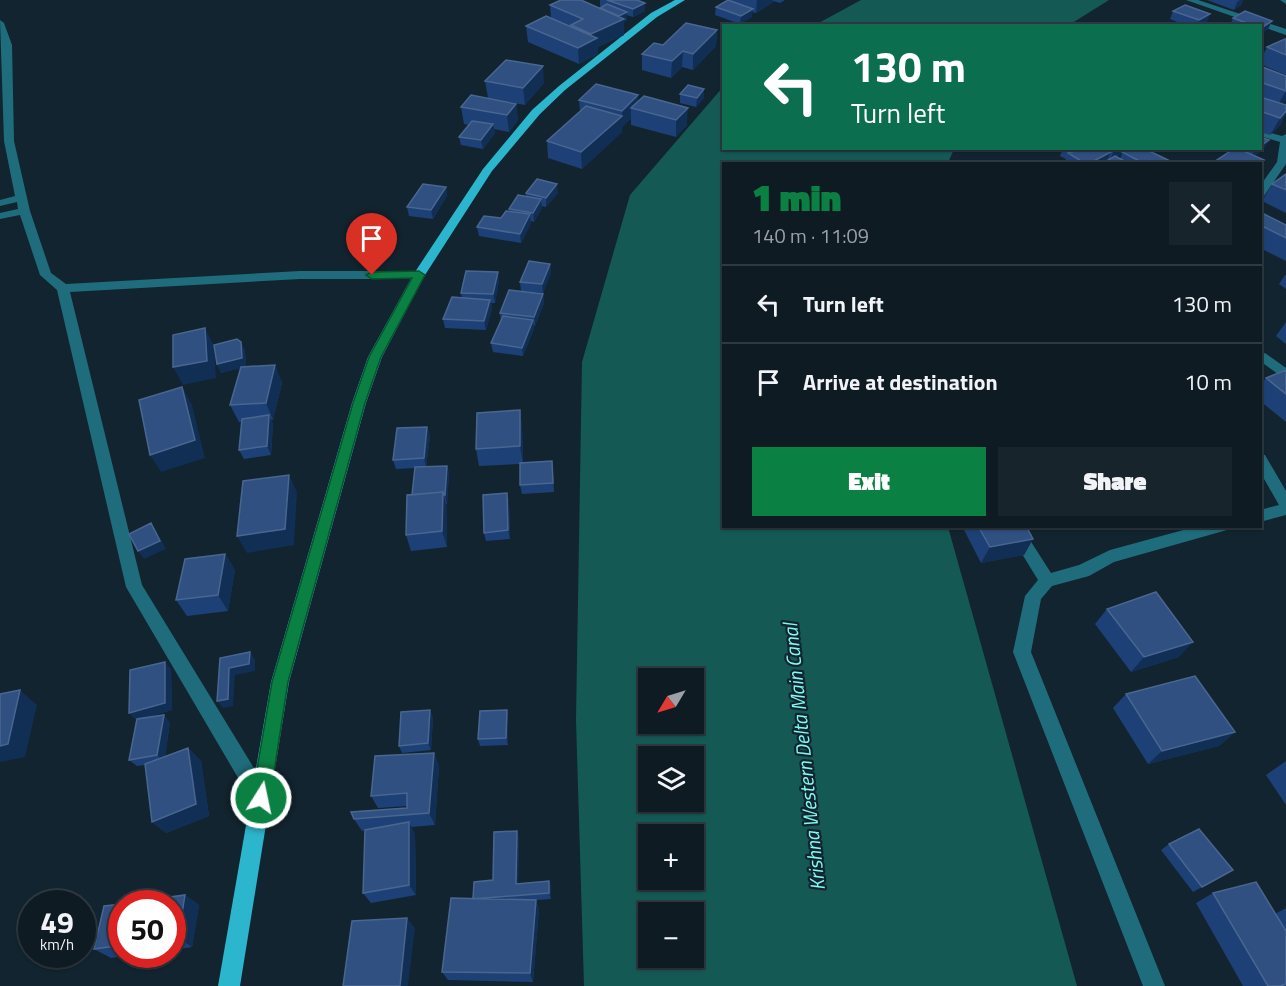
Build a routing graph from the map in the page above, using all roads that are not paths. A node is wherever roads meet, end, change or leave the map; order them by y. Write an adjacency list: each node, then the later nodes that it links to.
1 (681, 0): 14 (main road)
2 (1190, 0): 4 (street)
3 (0, 23): 10 (street)
4 (1260, 24)
5 (1262, 25): 6 (street)
6 (1286, 33)
7 (1262, 133): 8 (street)
8 (1285, 139): 9 (street)
9 (1262, 192)
10 (21, 198): 11 (street); 12 (street)
11 (0, 203)
12 (24, 211): 13 (street); 15 (street)
13 (0, 216)
14 (419, 275): 15 (street); 25 (main road)
15 (63, 288): 25 (street)
16 (1265, 358): 17 (street)
17 (1286, 375)
18 (1262, 462): 19 (street)
19 (1286, 504)
20 (1286, 509): 21 (street)
21 (1262, 515)
22 (1013, 528): 24 (street)
23 (1215, 528): 24 (street)
24 (1047, 581): 27 (street)
25 (261, 798): 26 (main road)
26 (229, 986)
27 (1154, 986)

